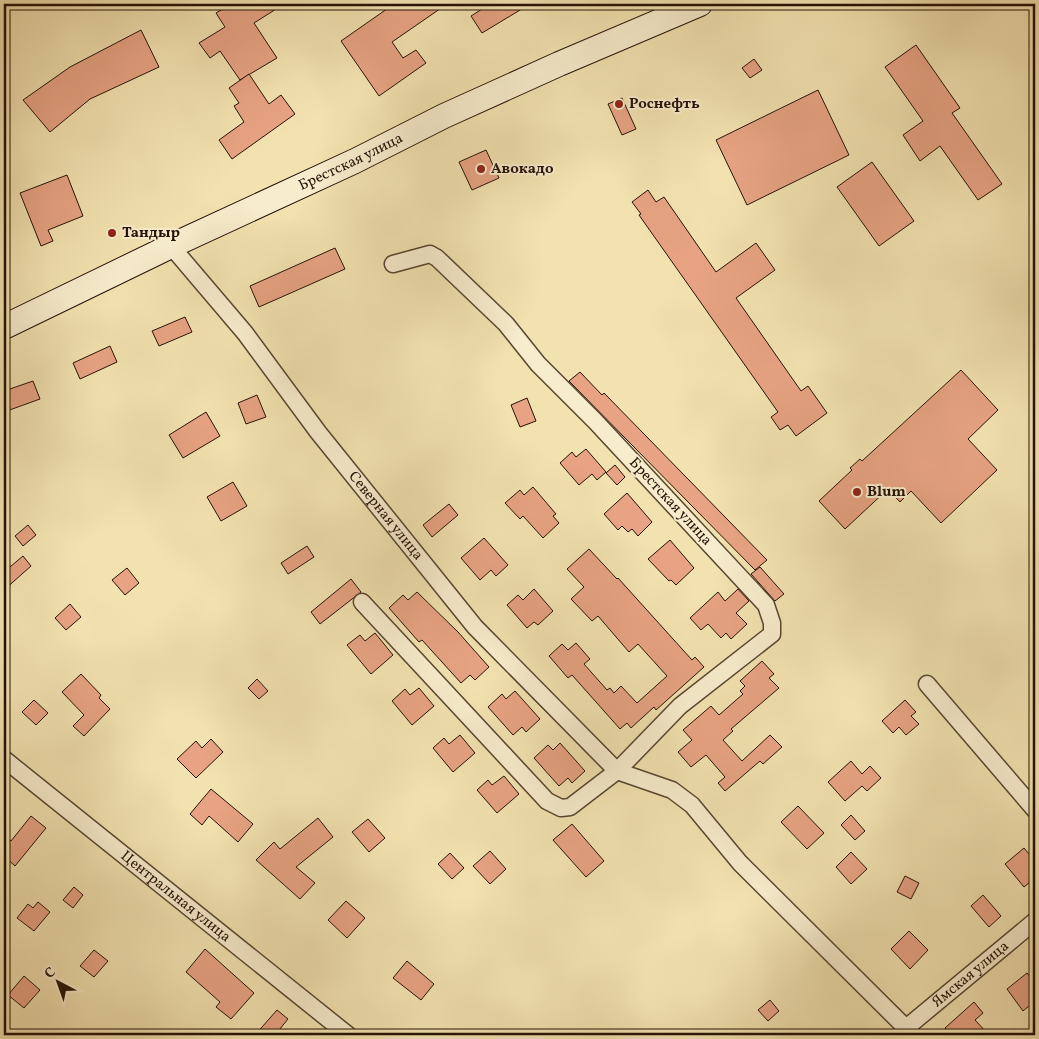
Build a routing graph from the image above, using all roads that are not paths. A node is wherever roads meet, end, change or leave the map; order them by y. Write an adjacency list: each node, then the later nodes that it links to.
1 (700, 4): 2 (main road, Брестская улица)
2 (171, 246): 4 (main road, Брестская улица); 8 (street, Северная улица)
3 (393, 264): 8 (street, Брестская улица)
4 (4, 327)
5 (362, 602): 8 (street)
6 (927, 684): 9 (street)
7 (4, 759): 12 (street, Центральная улица)
8 (615, 773): 11 (street)
9 (1035, 810)
10 (1035, 921): 11 (street, Ямская улица)
11 (909, 1031)
12 (348, 1035)

